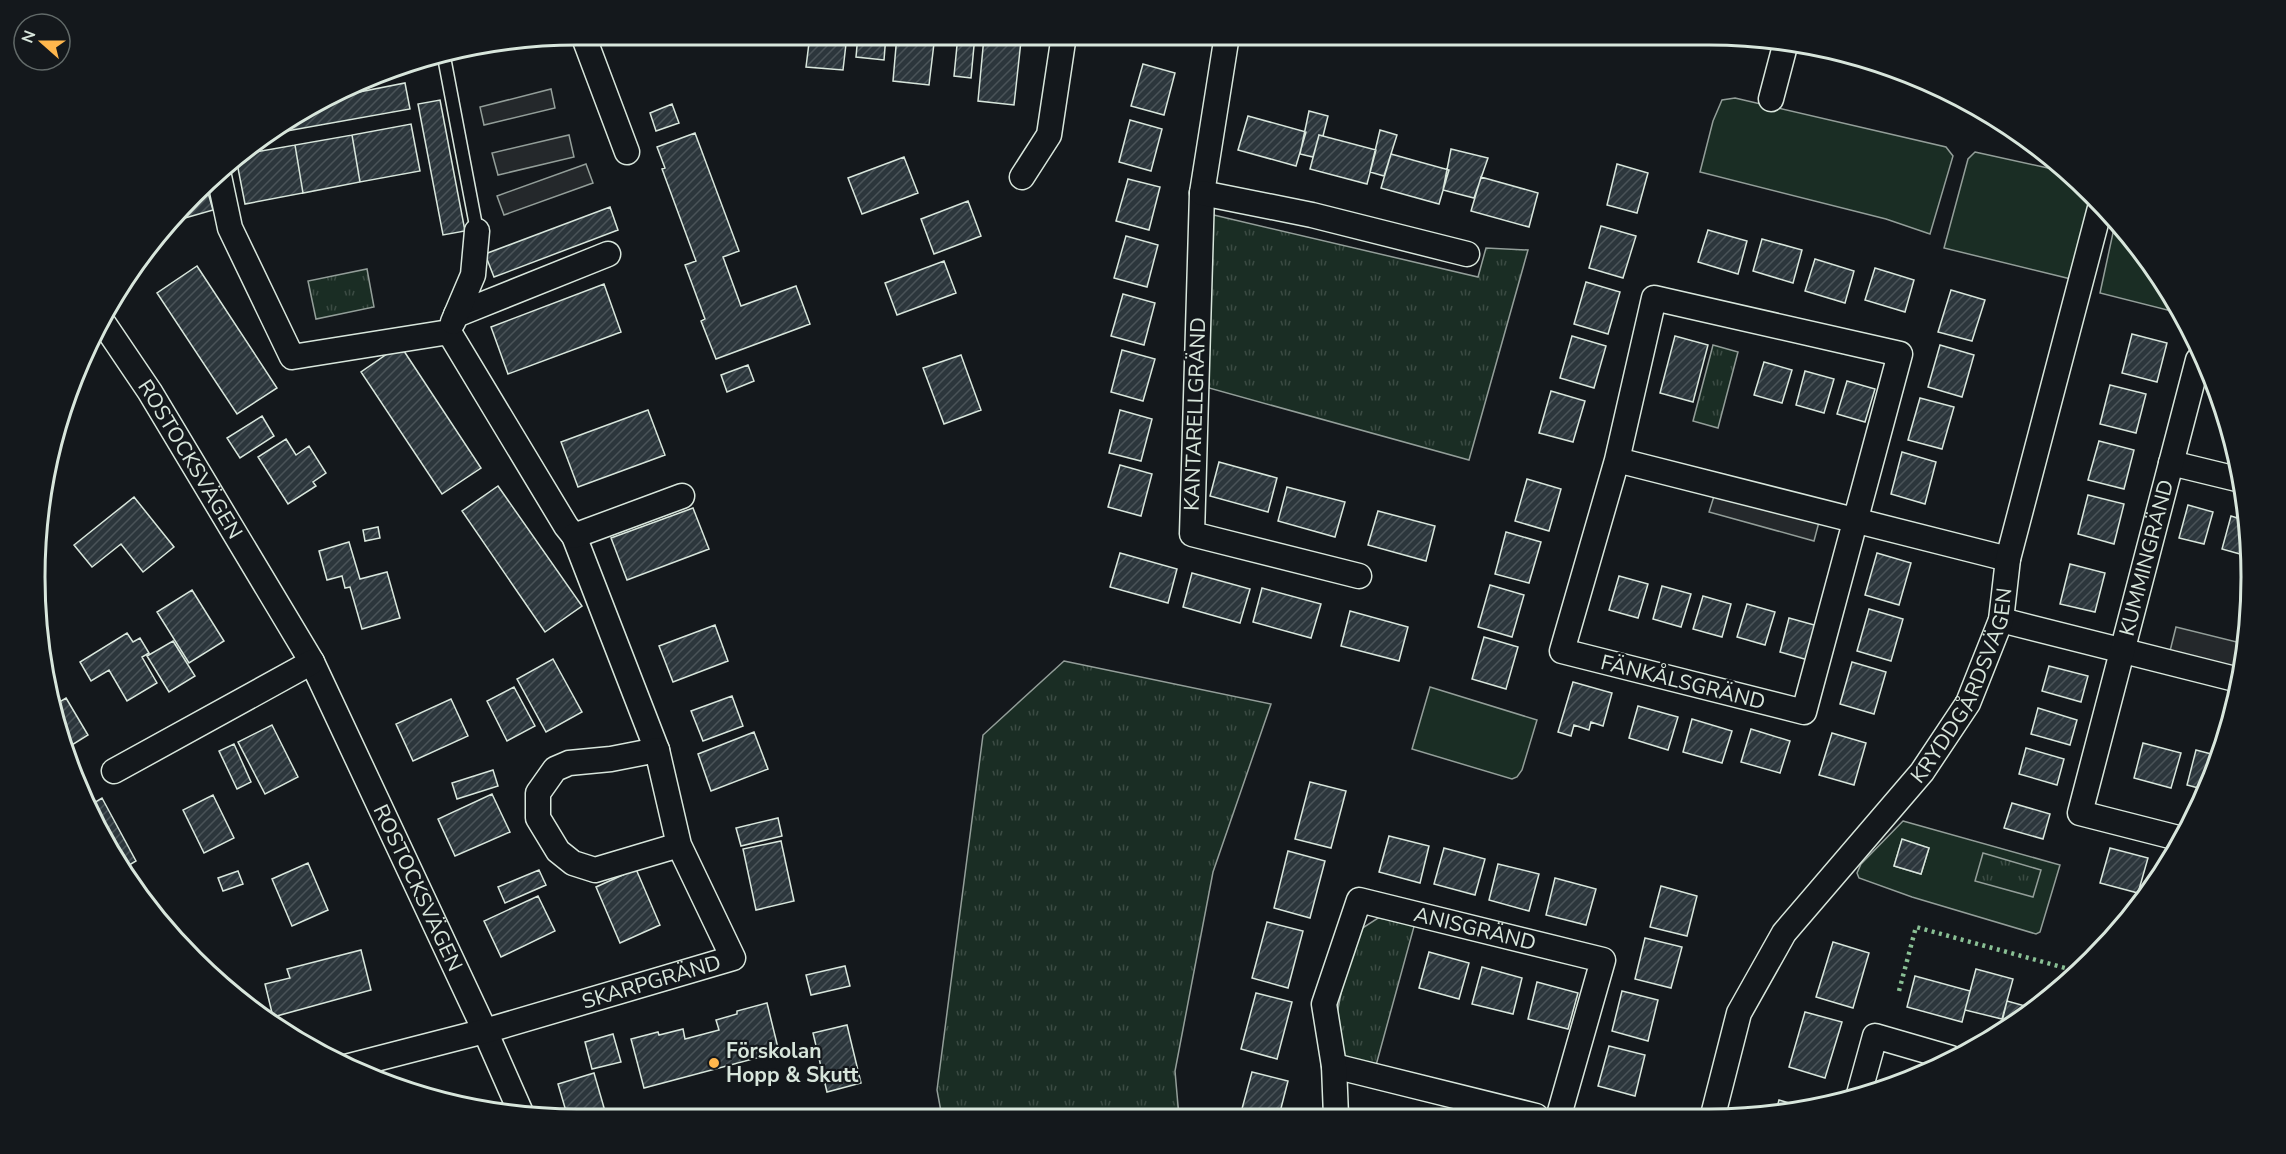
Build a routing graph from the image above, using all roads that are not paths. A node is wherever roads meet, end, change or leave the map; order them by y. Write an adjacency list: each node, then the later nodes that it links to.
1 (587, 45): 7 (street)
2 (1062, 45): 8 (street)
3 (1225, 45): 10 (street, KANTARELLGRÄND)
4 (1784, 51): 6 (street)
5 (445, 62): 12 (lane)
6 (1771, 99)
7 (627, 152)
8 (1022, 177)
9 (220, 182): 15 (street)
10 (1202, 194): 14 (street); 25 (street, KANTARELLGRÄND)
11 (2098, 215): 24 (street, KRYDDGÅRDSVÄGEN)
12 (477, 231): 15 (street)
13 (608, 254): 15 (street)
14 (1467, 254)
15 (453, 323): 23 (street, SKARPGRÄND)
16 (107, 328): 28 (street, ROSTOCKSVÄGEN)
17 (2197, 364): 19 (street, KUMMINGRÄND)
18 (1617, 460): 22 (street); 22 (street, FÄNKÅLSGRÄND); 22 (street, FÄNKÅLSGRÄND)
19 (2171, 463): 20 (street, KUMMINGRÄND); 27 (street, KUMMINGRÄND)
20 (2232, 478)
21 (682, 496): 23 (street)
22 (1856, 520): 24 (street)
23 (574, 536): 30 (street, SKARPGRÄND)
24 (2008, 560): 26 (street, KRYDDGÅRDSVÄGEN)
25 (1359, 576)
26 (2001, 620): 27 (street, KUMMINGRÄND); 43 (street, KRYDDGÅRDSVÄGEN)
27 (2122, 651): 29 (street, KUMMINGRÄND); 32 (street, KUMMINGRÄND)
28 (312, 662): 31 (street); 34 (street, ROSTOCKSVÄGEN)
29 (2231, 678)
30 (657, 750): 33 (street, SKARPGRÄND); 33 (street)
31 (114, 771)
32 (2173, 837)
33 (679, 844): 34 (street, SKARPGRÄND)
34 (485, 1031): 36 (street); 39 (street, ROSTOCKSVÄGEN)
35 (1941, 1055): 38 (street)
36 (361, 1063)
37 (1334, 1066): 40 (street, ANISGRÄND); 41 (street); 42 (street, ANISGRÄND)
38 (1861, 1087)
39 (518, 1105)
40 (1336, 1109)
41 (1508, 1109)
42 (1561, 1109)
43 (1715, 1109)

